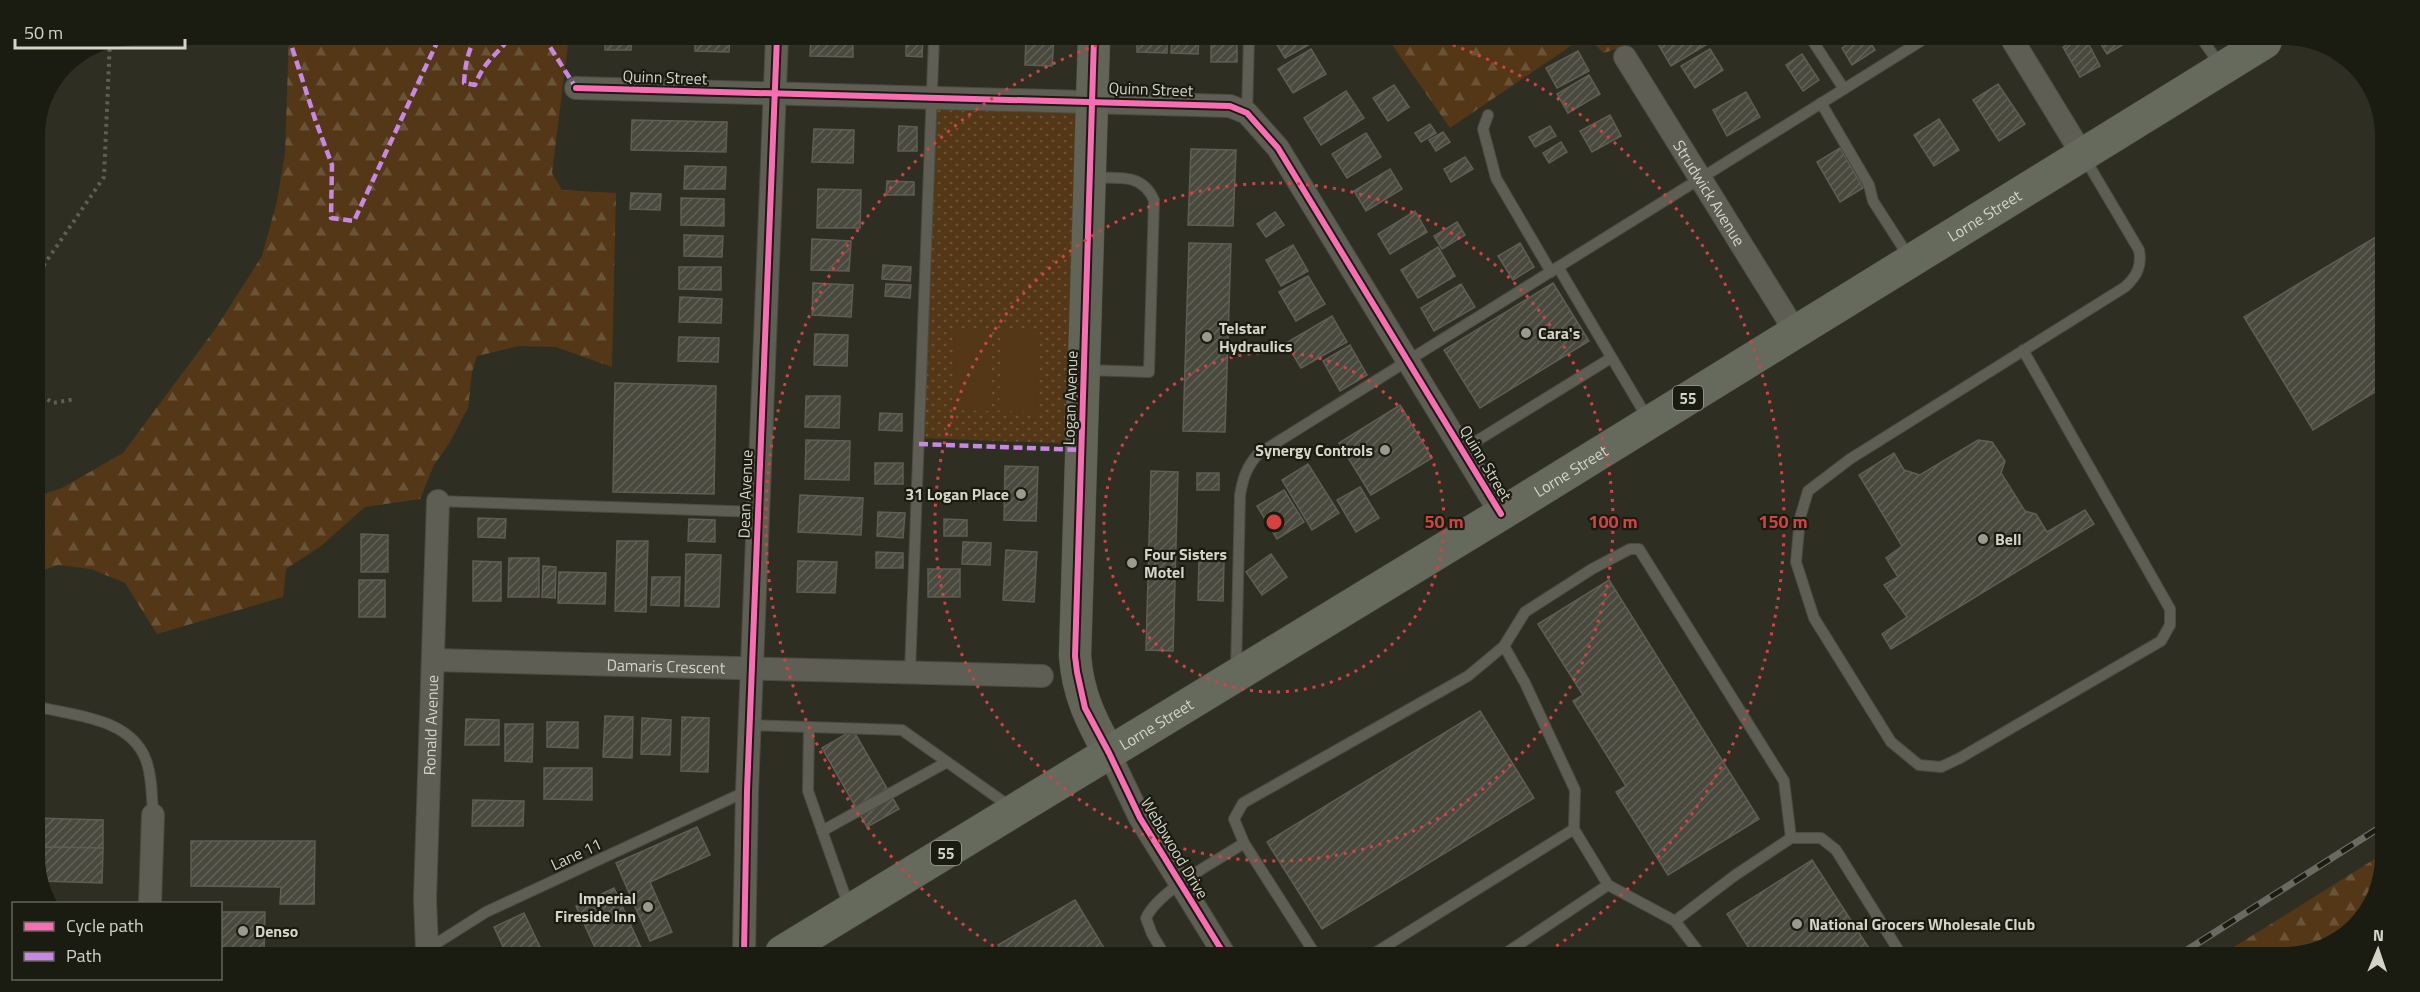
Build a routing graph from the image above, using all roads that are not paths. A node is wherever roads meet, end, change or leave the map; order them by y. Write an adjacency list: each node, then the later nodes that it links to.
1 (777, 45): 13 (street, Dean Avenue)
2 (934, 45): 14 (lane)
3 (1094, 45): 15 (street, Logan Avenue)
4 (1249, 45): 17 (lane)
5 (1815, 45): 12 (lane)
6 (1915, 45): 12 (lane)
7 (2015, 45): 19 (street)
8 (2253, 45): 9 (main road, Lorne Street / 55)
9 (2213, 55): 19 (main road, Lorne Street / 55)
10 (1625, 57): 21 (street, Strudwick Avenue)
11 (576, 88): 13 (street, Quinn Street)
12 (1844, 89): 16 (lane)
13 (775, 94): 14 (street, Quinn Street); 32 (street, Dean Avenue)
14 (932, 97): 15 (street, Quinn Street); 37 (lane)
15 (1092, 100): 17 (street, Quinn Street); 20 (street, Logan Avenue)
16 (1821, 103): 21 (lane); 22 (lane)
17 (1247, 113): 27 (street, Quinn Street)
18 (1488, 115): 23 (lane)
19 (2082, 154): 22 (main road, Lorne Street / 55); 25 (lane)
20 (1090, 177): 28 (street, Logan Avenue); 28 (lane)
21 (1699, 180): 23 (lane); 24 (street, Strudwick Avenue)
22 (1911, 260): 24 (main road, Lorne Street / 55)
23 (1555, 270): 26 (lane); 27 (lane)
24 (1795, 331): 29 (main road, Lorne Street / 55)
25 (2023, 351): 25 (lane)
26 (1611, 358): 29 (lane); 30 (lane)
27 (1409, 361): 30 (street, Quinn Street); 39 (lane)
28 (1084, 370): 43 (street, Logan Avenue)
29 (1650, 422): 33 (main road, Lorne Street / 55)
30 (1462, 450): 33 (street, Quinn Street)
31 (438, 501): 32 (lane); 35 (street, Ronald Avenue)
32 (758, 512): 36 (street, Dean Avenue)
33 (1501, 514): 39 (main road, Lorne Street / 55)
34 (1504, 646): 48 (lane); 50 (lane); 51 (lane)
35 (434, 660): 36 (street, Damaris Crescent); 57 (street, Ronald Avenue)
36 (753, 667): 37 (street, Damaris Crescent); 41 (street, Dean Avenue)
37 (910, 672): 38 (street, Damaris Crescent)
38 (1042, 676)
39 (1236, 676): 43 (main road, Lorne Street / 55)
40 (45, 708): 47 (lane)
41 (750, 725): 42 (lane); 45 (street, Dean Avenue)
42 (809, 727): 44 (lane); 49 (lane)
43 (1109, 753): 46 (main road, Lorne Street / 55); 52 (street, Webbwood Drive)
44 (947, 762): 46 (lane); 49 (lane)
45 (747, 791): 58 (lane, Lane 11); 59 (street, Dean Avenue)
46 (1015, 810): 55 (main road, Lorne Street / 55)
47 (153, 815): 54 (street)
48 (1574, 829): 53 (lane); 64 (lane)
49 (822, 831): 55 (lane)
50 (1791, 838): 56 (lane); 67 (lane)
51 (1244, 843): 52 (lane); 63 (lane)
52 (1180, 884): 61 (lane); 62 (street, Webbwood Drive)
53 (1608, 885): 56 (lane); 65 (lane)
54 (150, 902)
55 (850, 911): 60 (main road, Lorne Street / 55)
56 (1675, 921): 66 (lane)
57 (425, 947)
58 (430, 947)
59 (744, 947)
60 (790, 947)
61 (1160, 947)
62 (1220, 947)
63 (1311, 947)
64 (1384, 947)
65 (1515, 947)
66 (1694, 947)
67 (1896, 947)

